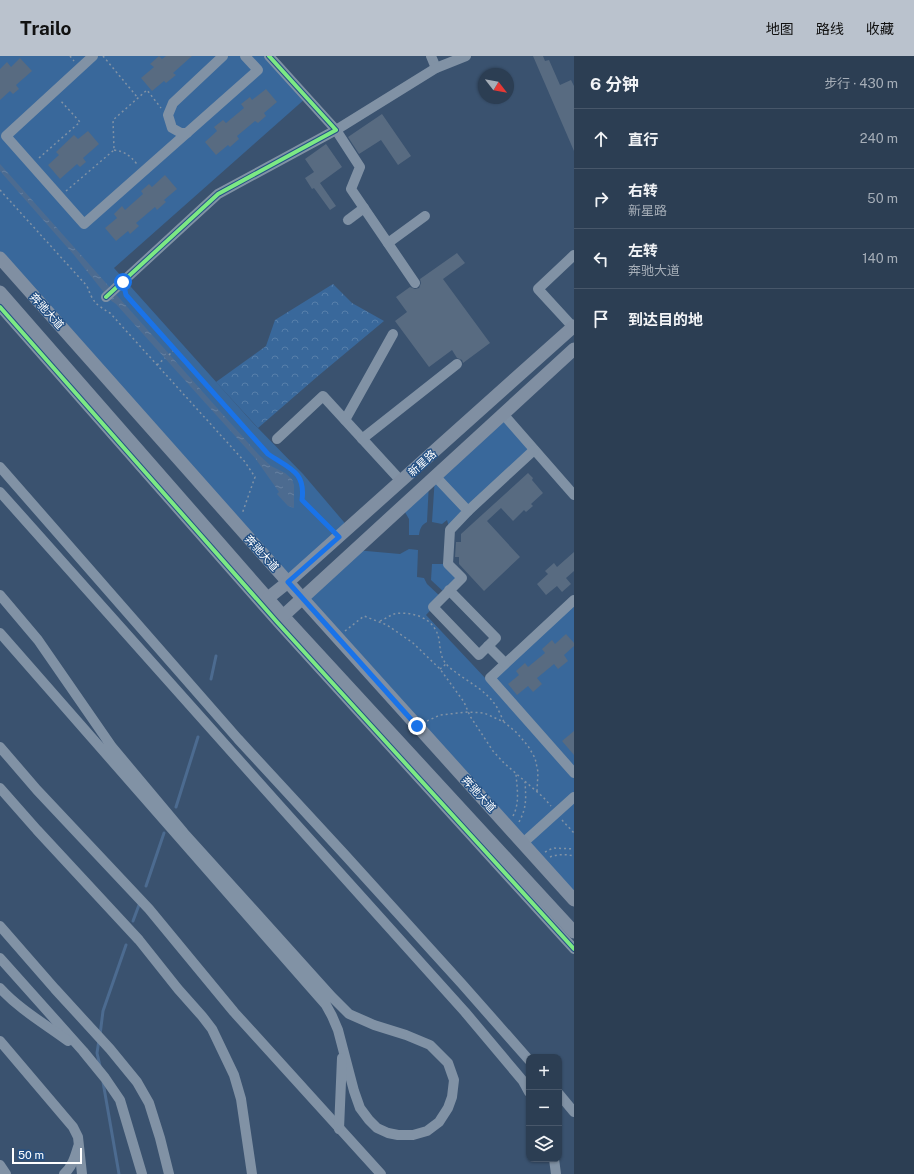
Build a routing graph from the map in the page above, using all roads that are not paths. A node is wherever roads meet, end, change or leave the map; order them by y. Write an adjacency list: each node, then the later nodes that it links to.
1 (93, 56): 9 (street)
2 (223, 56): 9 (street)
3 (245, 56): 9 (street)
4 (268, 56): 8 (street)
5 (431, 56): 7 (street)
6 (466, 56): 7 (street)
7 (436, 68): 8 (street)
8 (336, 130): 10 (street); 18 (street)
9 (187, 133)
10 (364, 208): 12 (street); 13 (street)
11 (425, 216): 13 (street)
12 (348, 220)
13 (388, 243): 16 (street)
14 (574, 255): 20 (street)
15 (0, 258): 35 (main road, 奔驰大道)
16 (415, 284)
17 (0, 292): 37 (main road, 奔驰大道)
18 (106, 297)
19 (0, 307): 37 (street)
20 (573, 326): 31 (main road, 新星路)
21 (393, 334): 25 (street)
22 (574, 349): 24 (main road, 新星路)
23 (457, 364): 27 (street)
24 (503, 414): 28 (street); 30 (main road, 新星路)
25 (345, 420): 26 (street); 27 (street)
26 (277, 439)
27 (362, 439): 31 (street)
28 (534, 450): 33 (street); 34 (street)
29 (0, 467): 59 (street)
30 (435, 476): 34 (street); 39 (main road, 新星路)
31 (401, 481): 35 (main road, 新星路)
32 (0, 492): 60 (street)
33 (574, 495)
34 (468, 511): 36 (street)
35 (288, 582): 37 (main road, 新星路); 39 (main road, 奔驰大道)
36 (449, 590): 43 (street); 43 (street)
37 (260, 594): 41 (main road, 奔驰大道); 53 (street)
38 (0, 596): 57 (street)
39 (302, 598): 41 (main road, 新星路); 49 (main road, 奔驰大道)
40 (572, 606): 44 (street)
41 (283, 616): 52 (main road, 奔驰大道)
42 (0, 633): 57 (street)
43 (488, 646): 44 (street)
44 (506, 663): 46 (street)
45 (0, 747): 63 (street)
46 (574, 773)
47 (0, 788): 72 (street)
48 (574, 797): 49 (street)
49 (523, 843): 50 (main road, 奔驰大道)
50 (574, 900)
51 (0, 926): 71 (street)
52 (574, 932)
53 (574, 948)
54 (0, 958): 58 (street)
55 (0, 988): 58 (street)
56 (0, 1041): 64 (street)
57 (342, 1046): 63 (street)
58 (83, 1051): 70 (street)
59 (526, 1057)
60 (528, 1090)
61 (562, 1098): 62 (street)
62 (574, 1112)
63 (339, 1129): 73 (street)
64 (79, 1145): 68 (street); 69 (street)
65 (554, 1162): 74 (street)
66 (0, 1165): 67 (street)
67 (6, 1174)
68 (64, 1174)
69 (82, 1174)
70 (142, 1174)
71 (170, 1174)
72 (252, 1174)
73 (381, 1174)
74 (556, 1174)

